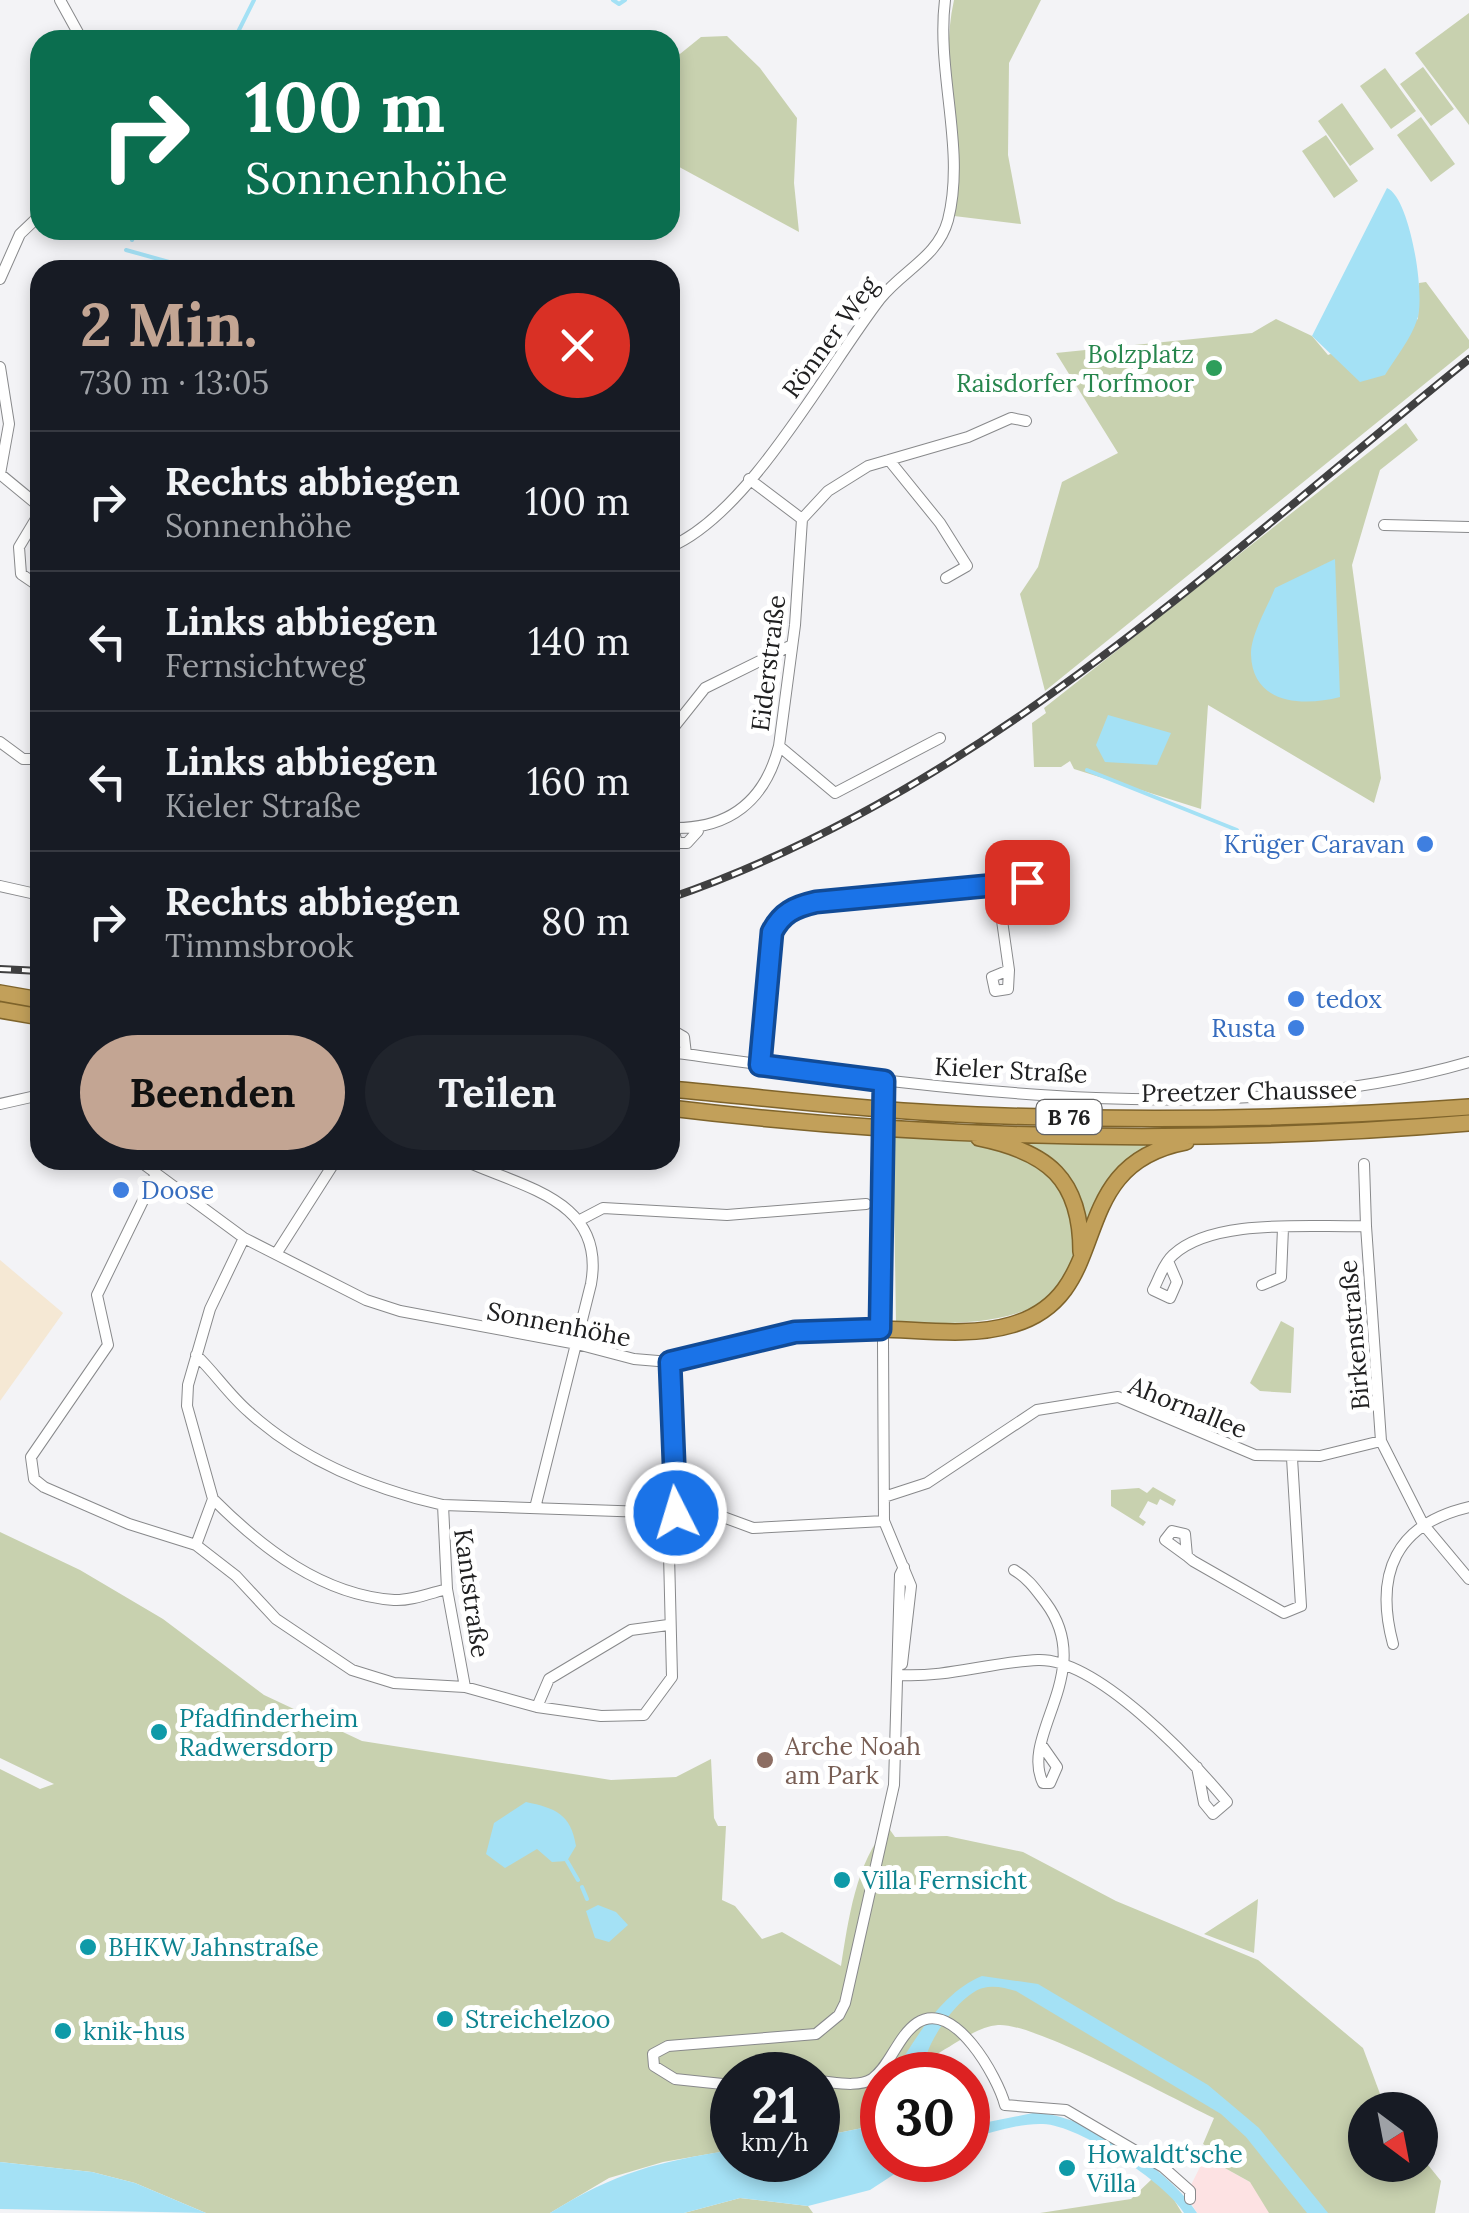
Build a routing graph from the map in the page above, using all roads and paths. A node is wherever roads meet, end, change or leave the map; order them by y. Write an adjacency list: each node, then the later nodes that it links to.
1 (60, 0): 3 (street)
2 (945, 0): 10 (street, Rönner Weg)
3 (76, 30)
4 (30, 225): 5 (street)
5 (0, 279)
6 (0, 367): 9 (street)
7 (1026, 421): 8 (street)
8 (890, 460): 12 (street); 18 (street)
9 (0, 474): 11 (street)
10 (748, 479): 12 (street); 16 (street, Rönner Weg)
11 (30, 500)
12 (802, 520): 19 (street, Eiderstraße)
13 (1384, 525): 15 (street)
14 (30, 527): 17 (street)
15 (1469, 527)
16 (680, 542)
17 (30, 578)
18 (946, 578)
19 (792, 645): 20 (street); 23 (street, Eiderstraße)
20 (680, 720)
21 (940, 738): 23 (street, Eiderstraße)
22 (0, 742): 24 (street)
23 (779, 746): 25 (street)
24 (30, 760)
25 (698, 831)
26 (1027, 882): 27 (street)
27 (998, 885): 30 (street); 39 (street)
28 (0, 886): 29 (street)
29 (30, 893)
30 (1009, 970)
31 (0, 993): 32 (highway)
32 (30, 998)
33 (0, 1010): 34 (highway)
34 (30, 1015)
35 (680, 1035): 37 (street)
36 (680, 1053): 37 (street, Kieler Straße)
37 (686, 1054): 39 (street, Kieler Straße)
38 (1469, 1062): 40 (street, Kieler Straße)
39 (760, 1065): 40 (street, Kieler Straße)
40 (884, 1087): 63 (street, bridge)
41 (680, 1090): 44 (highway, Preetzer Chaussee / B 76)
42 (30, 1097): 43 (street)
43 (0, 1104)
44 (1469, 1106)
45 (680, 1109): 47 (highway, Preetzer Chaussee / B 76)
46 (1469, 1123): 48 (highway, Preetzer Chaussee / B 76)
47 (962, 1130): 48 (highway, Preetzer Chaussee / B 76); 60 (highway, B 76)
48 (1214, 1136): 60 (highway, B 76)
49 (1364, 1164): 56 (street, Birkenstraße)
50 (151, 1170): 53 (street, Sonnenhöhe)
51 (330, 1170): 59 (street)
52 (485, 1170): 55 (street)
53 (156, 1174): 58 (street, Sonnenhöhe); 77 (street)
54 (866, 1204): 55 (street)
55 (582, 1219): 64 (street)
56 (1366, 1226): 57 (street, Birkenstraße); 67 (street, Birkenstraße)
57 (1283, 1228): 61 (street, Birkenstraße); 62 (street)
58 (244, 1238): 59 (street, Sonnenhöhe); 65 (street)
59 (276, 1254): 64 (street, Sonnenhöhe)
60 (1081, 1259): 63 (highway, B 76)
61 (1168, 1260)
62 (1262, 1285)
63 (880, 1329): 66 (street, Sonnenhöhe); 69 (street)
64 (577, 1344): 66 (street, Sonnenhöhe); 73 (street)
65 (196, 1354): 70 (street); 71 (street)
66 (670, 1362): 74 (street)
67 (1381, 1441): 68 (street, Ahornallee); 76 (street)
68 (1292, 1458): 69 (street, Ahornallee); 78 (street)
69 (884, 1497): 75 (street)
70 (214, 1499): 77 (street); 81 (street)
71 (443, 1505): 73 (street); 81 (street, Kantstraße)
72 (1469, 1507): 76 (street)
73 (535, 1508): 74 (street)
74 (672, 1513): 75 (street); 82 (street)
75 (884, 1521): 85 (street)
76 (1423, 1524): 80 (street); 83 (street)
77 (196, 1546): 86 (street)
78 (1187, 1556)
79 (1014, 1570): 84 (street)
80 (1469, 1579)
81 (447, 1589): 86 (street, Kantstraße)
82 (668, 1625): 87 (street); 87 (street)
83 (1394, 1644)
84 (1066, 1664): 85 (street); 88 (street); 89 (street)
85 (900, 1670): 91 (street)
86 (466, 1686): 87 (street)
87 (537, 1707)
88 (1043, 1746)
89 (1198, 1767)
90 (840, 2081): 92 (street)
91 (710, 2082)
92 (1190, 2199)

